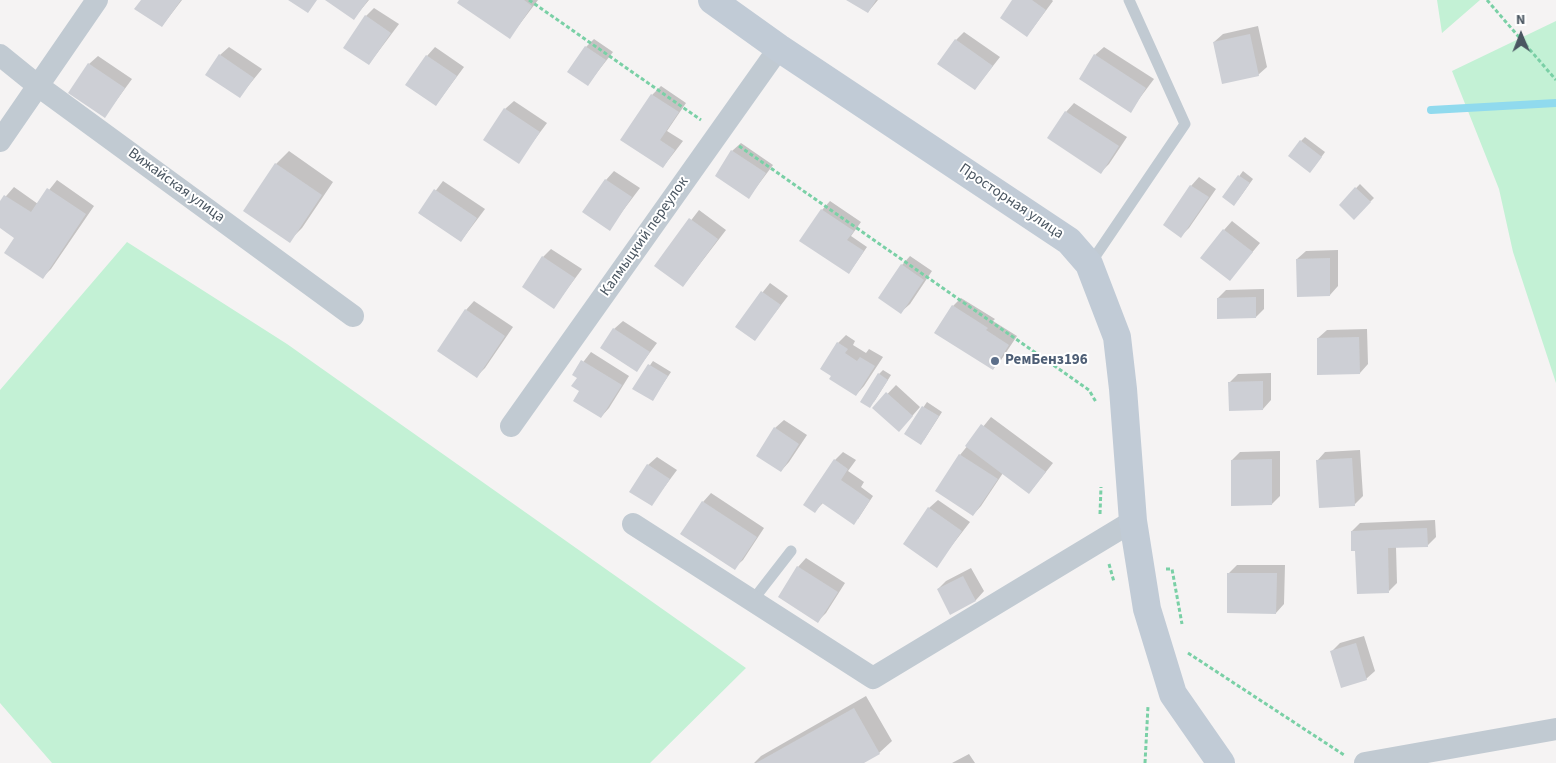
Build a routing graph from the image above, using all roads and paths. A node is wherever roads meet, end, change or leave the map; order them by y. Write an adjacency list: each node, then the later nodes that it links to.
1 (97, 0): 9 (street)
2 (529, 0): 10 (path)
3 (712, 0): 6 (street, Просторная улица)
4 (1129, 0): 12 (lane)
5 (1487, 0): 8 (path)
6 (779, 48): 10 (street, Калмыцкий переулок); 12 (street, Просторная улица)
7 (0, 55): 9 (street, Вижайская улица)
8 (1556, 80)
9 (37, 85): 11 (street); 13 (street, Вижайская улица)
10 (719, 133): 14 (path); 15 (street, Калмыцкий переулок)
11 (0, 141)
12 (1090, 264): 16 (street, Просторная улица)
13 (353, 316)
14 (1099, 406)
15 (511, 426)
16 (1133, 521): 20 (street, Просторная улица); 21 (street)
17 (633, 524): 21 (street)
18 (791, 552): 21 (lane)
19 (1108, 563): 20 (path)
20 (1140, 566): 22 (path); 26 (street, Просторная улица)
21 (753, 600)
22 (1183, 634)
23 (1187, 652): 25 (path)
24 (1556, 729): 25 (street)
25 (1357, 760)
26 (1221, 763)

